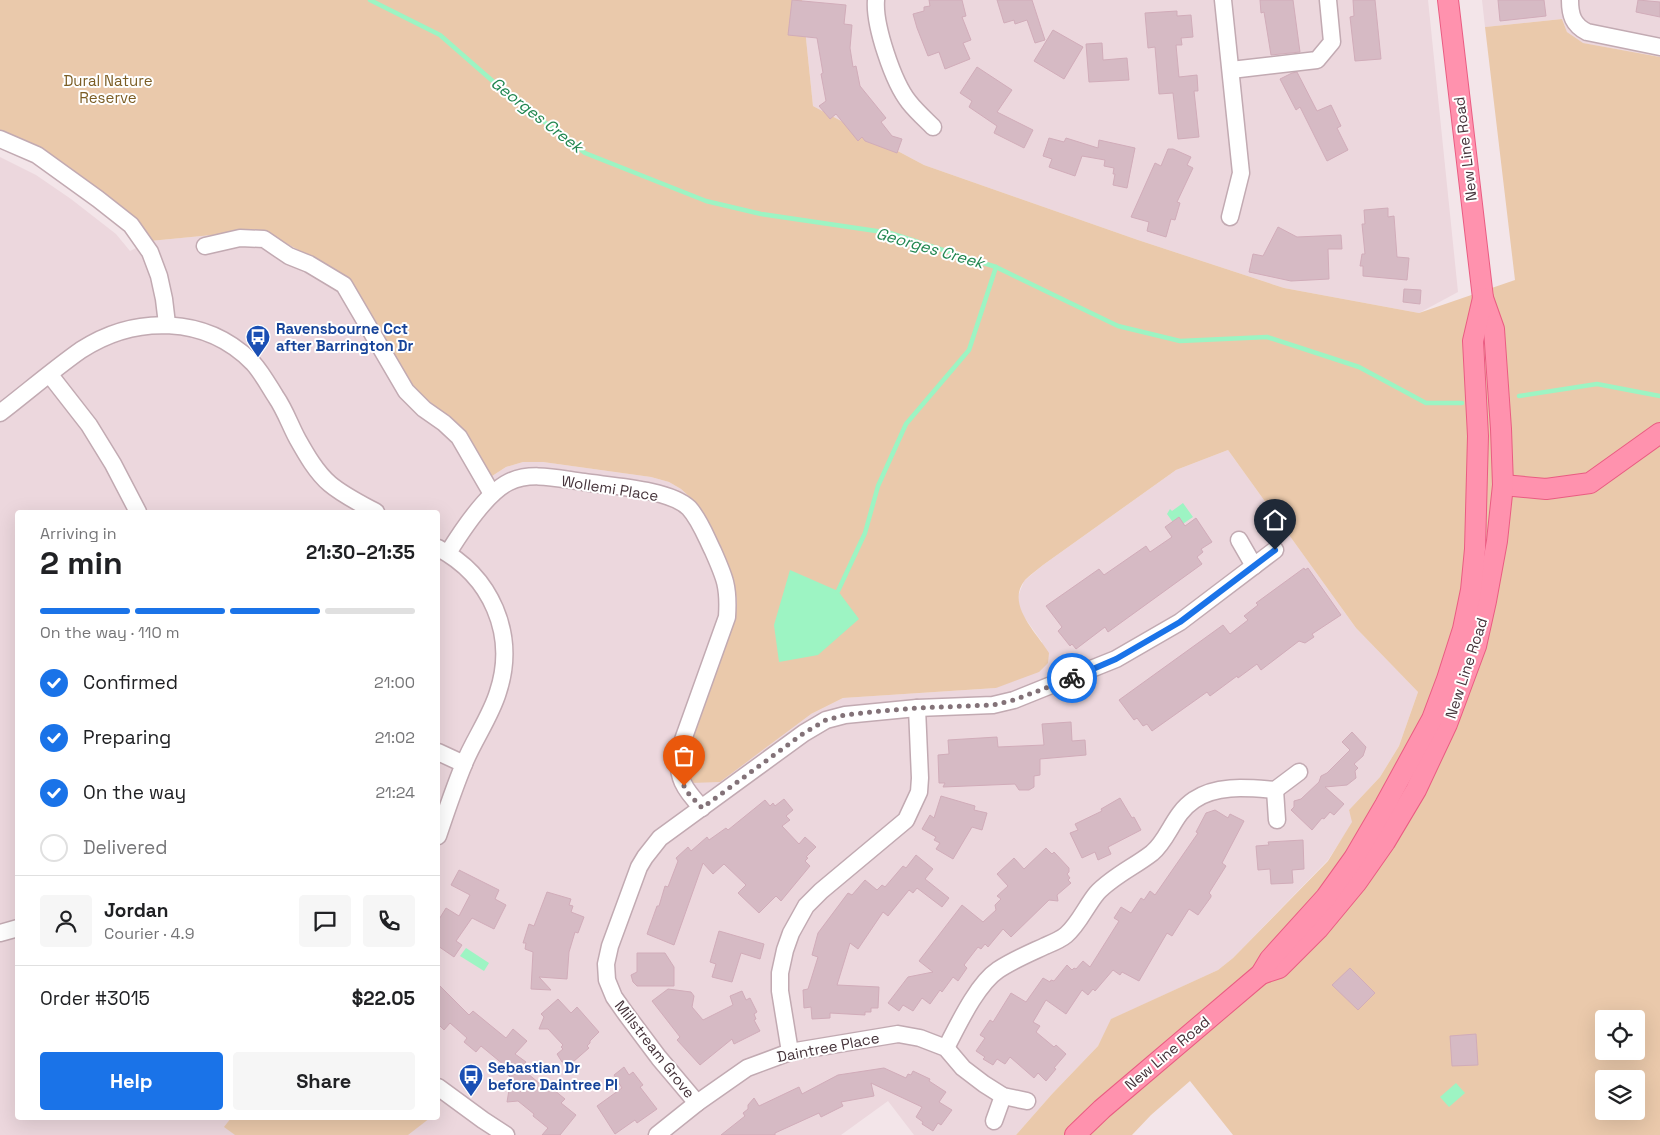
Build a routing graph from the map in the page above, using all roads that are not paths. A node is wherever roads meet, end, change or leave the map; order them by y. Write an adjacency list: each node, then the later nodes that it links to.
1 (876, 0): 8 (street)
2 (1223, 0): 7 (street)
3 (1328, 0): 7 (street)
4 (1448, 0): 12 (main road, New Line Road)
5 (1570, 0): 6 (street)
6 (1660, 47)
7 (1231, 70): 10 (street)
8 (934, 127)
9 (0, 139): 13 (street)
10 (1230, 217)
11 (205, 246): 19 (street)
12 (1483, 298): 14 (main road, New Line Road); 18 (main road, New Line Road)
13 (167, 324): 15 (street); 21 (street)
14 (1476, 330): 18 (main road); 23 (main road, New Line Road)
15 (50, 375): 16 (street); 20 (street)
16 (0, 413)
17 (1660, 433): 18 (main road)
18 (1502, 485): 23 (main road); 37 (main road, New Line Road)
19 (492, 494): 25 (street, Wollemi Place); 32 (street, Wollemi Place)
20 (137, 510)
21 (373, 510)
22 (1239, 540): 26 (street)
23 (1476, 549): 37 (main road, New Line Road)
24 (1275, 550): 26 (street, Millstream Grove)
25 (443, 551): 29 (street)
26 (1254, 566): 27 (street, Millstream Grove)
27 (916, 708): 32 (street, Millstream Grove); 39 (street)
28 (440, 753): 29 (street)
29 (464, 764): 34 (street)
30 (1299, 772): 31 (street)
31 (1275, 790): 33 (street); 38 (street)
32 (702, 808): 43 (street, Millstream Grove)
33 (1277, 820)
34 (440, 830)
35 (15, 929): 36 (street)
36 (0, 933)
37 (1261, 974): 47 (main road, New Line Road)
38 (946, 1048): 39 (street, Daintree Place); 41 (street, Daintree Place)
39 (790, 1052): 43 (street, Daintree Place)
40 (440, 1088): 45 (street)
41 (1003, 1096): 42 (street, Daintree Place); 44 (street)
42 (1027, 1102)
43 (698, 1103): 46 (street, Daintree Place)
44 (994, 1121)
45 (506, 1135)
46 (657, 1135)
47 (1075, 1135)

